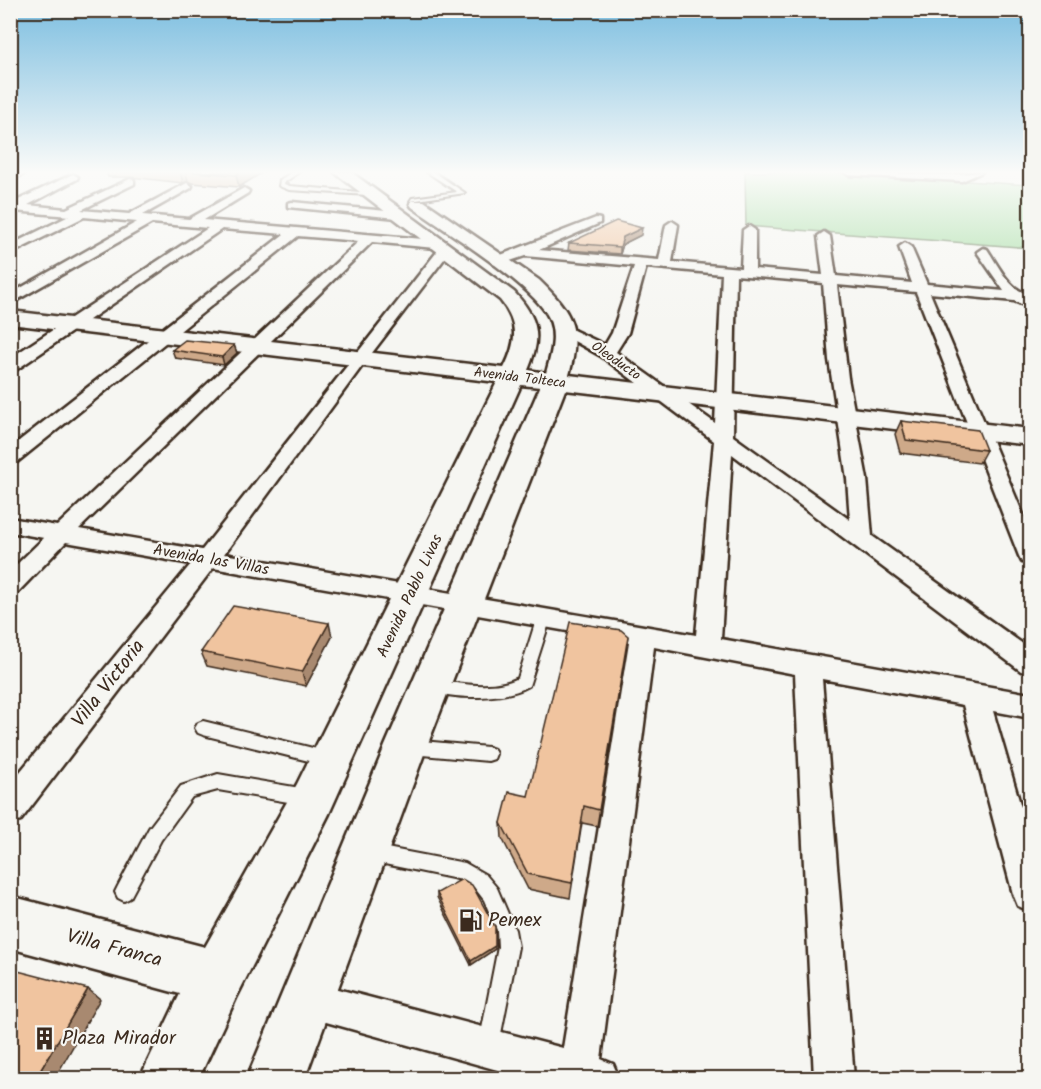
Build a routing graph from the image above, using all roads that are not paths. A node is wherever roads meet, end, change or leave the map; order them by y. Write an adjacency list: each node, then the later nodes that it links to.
1 (64, 223): 17 (street)
2 (143, 223): 27 (street)
3 (191, 223): 8 (street)
4 (266, 223): 10 (street)
5 (408, 223): 16 (main road, Avenida Pablo Livas)
6 (444, 223): 20 (main road, Avenida Pablo Livas)
7 (592, 223): 18 (street)
8 (220, 225): 10 (street); 30 (street)
9 (672, 225): 22 (street)
10 (256, 229): 12 (street)
11 (749, 230): 23 (street)
12 (295, 232): 14 (street); 32 (street)
13 (824, 236): 24 (street)
14 (368, 239): 16 (street); 33 (street)
15 (905, 247): 25 (street)
16 (440, 248): 35 (street, Villa Victoria); 37 (main road, Avenida Pablo Livas)
17 (10, 250)
18 (524, 252): 20 (street); 21 (street)
19 (983, 252): 26 (street)
20 (498, 261): 31 (main road, Avenida Pablo Livas)
21 (641, 263): 22 (street); 34 (street)
22 (665, 265): 23 (street)
23 (739, 271): 24 (street); 40 (street)
24 (831, 280): 25 (street); 41 (street)
25 (920, 288): 26 (street); 42 (street)
26 (1024, 297): 28 (street)
27 (10, 300)
28 (1030, 309)
29 (10, 317): 30 (main road, Avenida Tolteca)
30 (72, 325): 32 (main road, Avenida Tolteca); 36 (street)
31 (566, 332): 34 (street, Oleoducto); 38 (main road)
32 (163, 335): 33 (main road, Avenida Tolteca); 45 (street)
33 (258, 347): 35 (main road, Avenida Tolteca); 47 (street)
34 (608, 353): 39 (street, Oleoducto)
35 (358, 358): 37 (main road, Avenida Tolteca); 50 (street, Villa Victoria)
36 (10, 366)
37 (514, 377): 38 (main road, Avenida Tolteca); 52 (main road, Avenida Pablo Livas)
38 (555, 382): 39 (main road, Avenida Tolteca); 53 (main road)
39 (664, 395): 40 (main road, Avenida Tolteca); 44 (street, Oleoducto)
40 (726, 402): 41 (main road, Avenida Tolteca); 44 (street)
41 (846, 415): 42 (main road, Avenida Tolteca); 48 (street)
42 (977, 430): 43 (main road, Avenida Tolteca); 49 (street)
43 (1030, 437)
44 (722, 439): 48 (street, Oleoducto); 56 (street)
45 (10, 458)
46 (10, 525): 47 (street, Avenida las Villas)
47 (61, 534): 50 (street, Avenida las Villas); 51 (street)
48 (861, 541): 57 (street, Oleoducto)
49 (1030, 556)
50 (208, 559): 52 (street, Avenida las Villas); 67 (street, Villa Victoria)
51 (10, 586)
52 (412, 595): 53 (street); 65 (main road, Avenida Pablo Livas)
53 (466, 604): 54 (street); 59 (main road)
54 (544, 617): 55 (street); 59 (lane)
55 (643, 636): 56 (street); 75 (street)
56 (708, 647): 58 (street)
57 (1030, 663)
58 (808, 667): 60 (street); 78 (street)
59 (432, 686): 63 (main road)
60 (975, 697): 61 (street); 70 (street)
61 (1030, 706)
62 (203, 728): 65 (lane)
63 (406, 746): 64 (lane); 68 (main road)
64 (488, 754)
65 (332, 759): 66 (main road, Avenida Pablo Livas)
66 (313, 799): 69 (lane); 72 (main road, Avenida Pablo Livas)
67 (10, 808)
68 (364, 853): 73 (main road); 74 (lane)
69 (124, 892)
70 (1030, 894)
71 (10, 922): 72 (main road, Villa Franca)
72 (219, 977): 76 (main road, Avenida Pablo Livas)
73 (307, 1000): 74 (street); 77 (main road)
74 (488, 1048): 75 (street)
75 (589, 1076)
76 (169, 1078)
77 (276, 1078)
78 (834, 1078)

